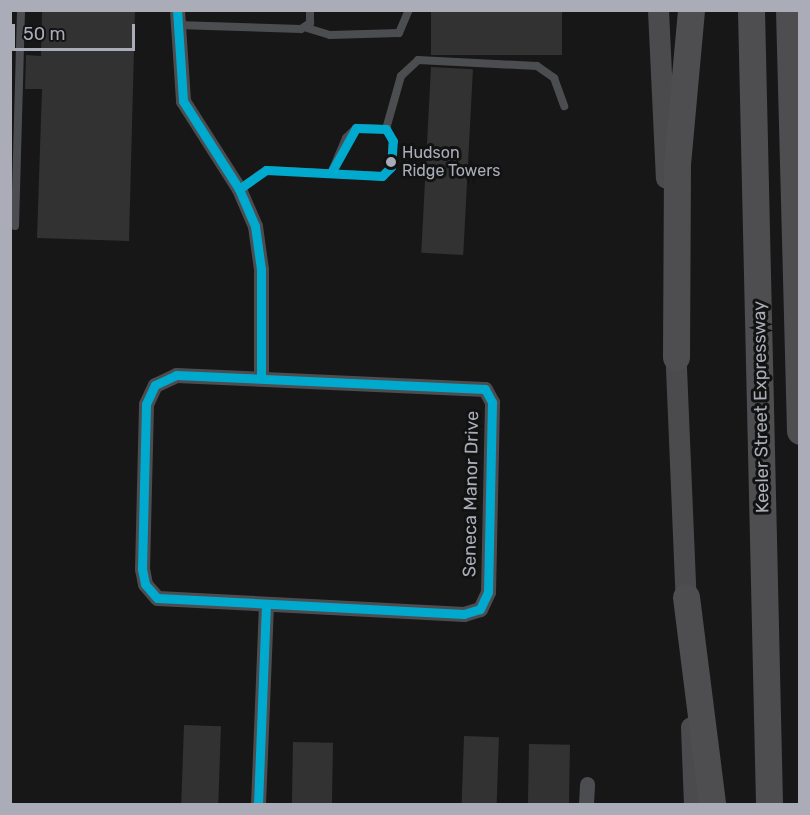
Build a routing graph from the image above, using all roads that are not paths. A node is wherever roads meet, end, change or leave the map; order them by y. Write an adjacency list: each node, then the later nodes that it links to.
1 (21, 10): 10 (lane)
2 (310, 10): 9 (lane)
3 (410, 10): 9 (lane)
4 (658, 10): 16 (main road)
5 (691, 10): 16 (highway)
6 (751, 10): 26 (highway, Keeler Street Expressway)
7 (789, 10): 18 (highway, Keeler Street Expressway)
8 (177, 18): 9 (lane); 14 (street)
9 (307, 28)
10 (15, 96): 15 (lane)
11 (564, 106): 12 (lane)
12 (386, 129): 13 (lane); 13 (lane)
13 (331, 173): 14 (lane)
14 (239, 189): 17 (street)
15 (15, 226)
16 (676, 357): 19 (main road)
17 (261, 375): 20 (street, Seneca Manor Drive); 20 (street, Seneca Manor Drive)
18 (800, 431)
19 (686, 597): 24 (main road); 25 (highway)
20 (266, 605): 22 (street)
21 (587, 784): 23 (street)
22 (258, 804)
23 (586, 804)
24 (694, 804)
25 (712, 804)
26 (770, 804)

